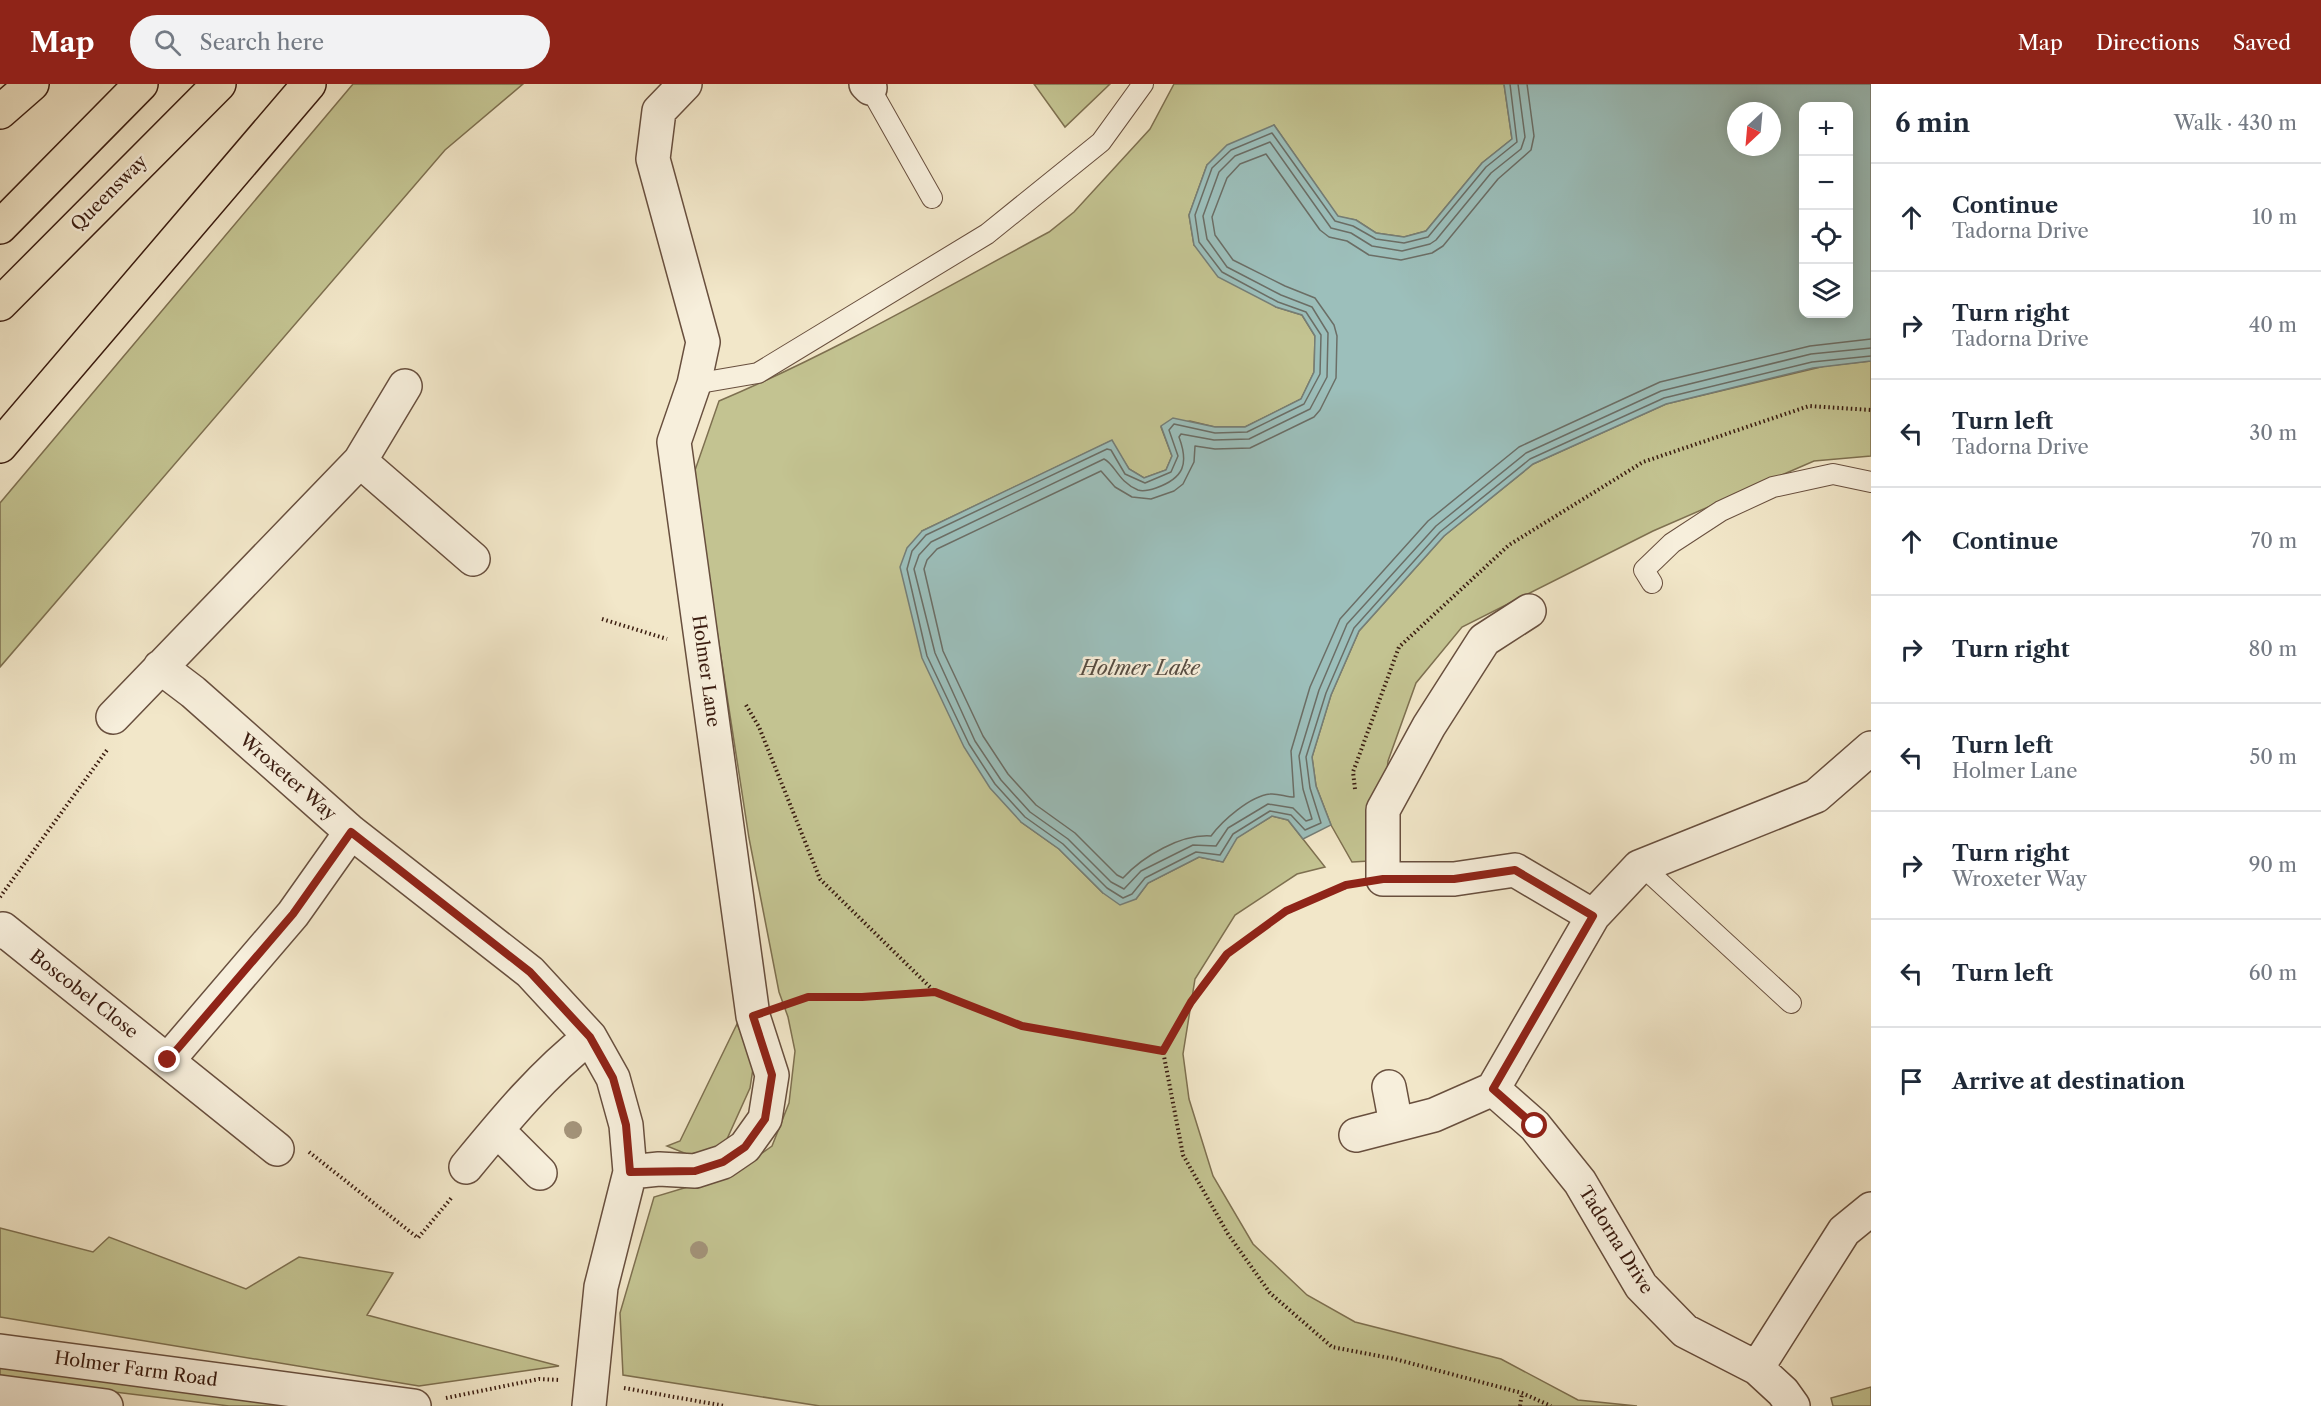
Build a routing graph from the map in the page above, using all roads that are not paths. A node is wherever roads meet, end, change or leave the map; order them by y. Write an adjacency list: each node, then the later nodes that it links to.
1 (32, 84): 8 (highway)
2 (141, 84): 10 (highway)
3 (219, 84): 11 (highway, Queensway)
4 (309, 84): 14 (highway)
5 (1143, 84): 12 (lane)
6 (868, 86): 9 (lane)
7 (678, 87): 12 (street, Holmer Lane)
8 (0, 112)
9 (932, 198)
10 (0, 227)
11 (0, 304)
12 (694, 384): 36 (street, Holmer Lane)
13 (405, 387): 15 (street)
14 (0, 446)
15 (360, 461): 17 (street); 20 (street)
16 (1871, 482): 18 (lane)
17 (473, 560)
18 (1652, 583)
19 (1529, 611): 25 (street)
20 (160, 667): 21 (street); 23 (street, Wroxeter Way)
21 (111, 732)
22 (1871, 748): 24 (street)
23 (351, 832): 28 (street, Wroxeter Way); 29 (street)
24 (1642, 866): 25 (street); 27 (lane)
25 (1593, 916): 31 (street)
26 (1, 921): 29 (street, Boscobel Close)
27 (1791, 1003)
28 (590, 1037): 33 (street); 36 (street, Wroxeter Way)
29 (168, 1060): 35 (street, Boscobel Close)
30 (1389, 1087): 32 (street)
31 (1493, 1089): 32 (street); 41 (street, Tadorna Drive)
32 (1396, 1124): 34 (street)
33 (496, 1130): 37 (street); 38 (street)
34 (1356, 1134)
35 (290, 1147)
36 (630, 1172): 45 (street, Wroxeter Way)
37 (540, 1173)
38 (462, 1178)
39 (1871, 1209): 41 (street)
40 (0, 1351): 44 (street, Holmer Farm Road)
41 (1757, 1368): 46 (street, Tadorna Drive)
42 (0, 1392): 43 (street)
43 (106, 1406)
44 (412, 1406)
45 (589, 1406)
46 (1793, 1406)

